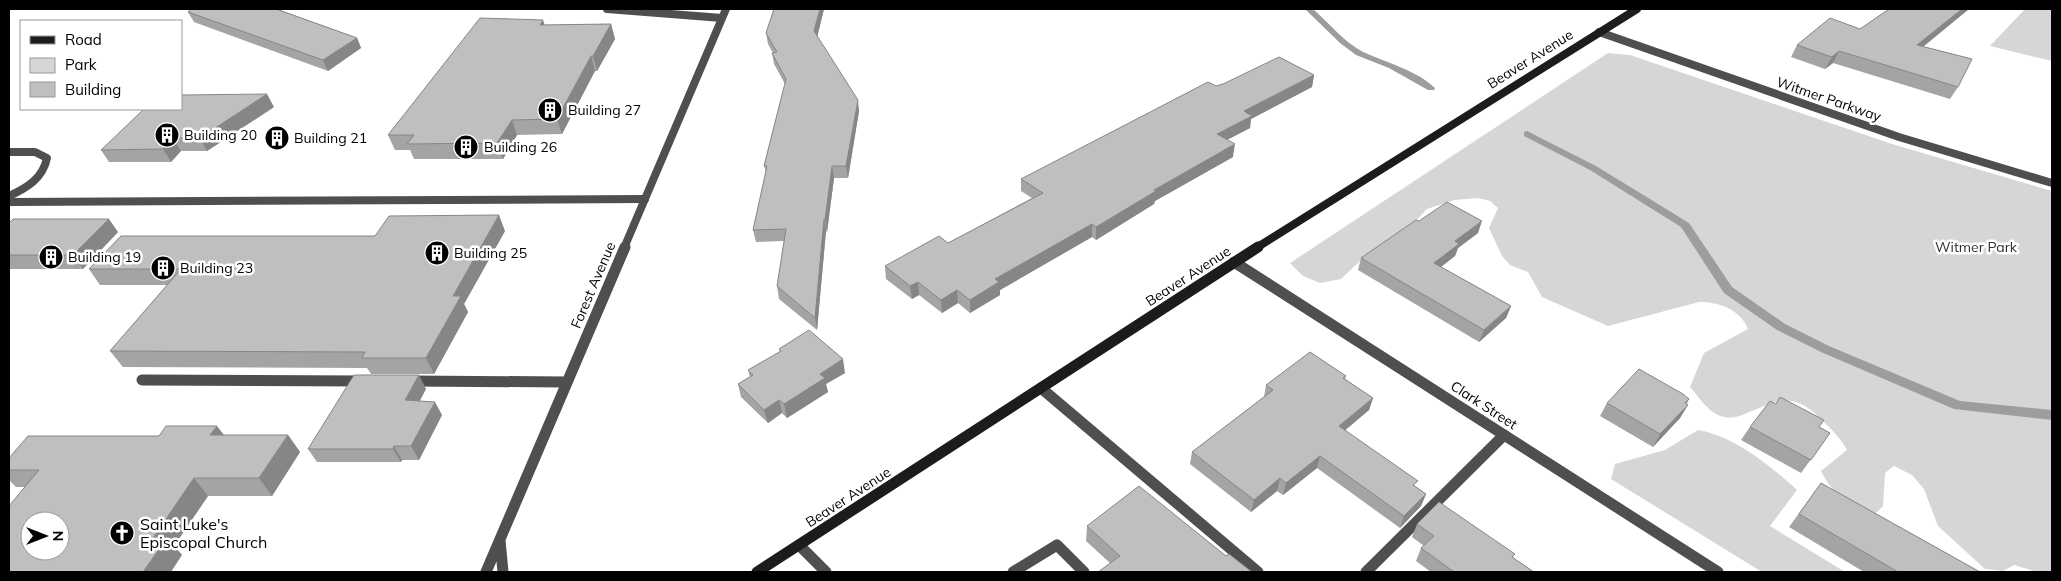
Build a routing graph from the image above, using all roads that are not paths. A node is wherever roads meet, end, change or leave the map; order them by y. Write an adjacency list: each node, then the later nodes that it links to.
1 (606, 9): 3 (street)
2 (1637, 9): 4 (main road, Beaver Avenue)
3 (724, 14): 8 (street, Forest Avenue)
4 (1599, 32): 6 (street, Witmer Parkway); 10 (main road, Beaver Avenue)
5 (9, 152): 7 (street)
6 (2052, 183)
7 (9, 196)
8 (645, 199): 9 (street); 14 (street, Forest Avenue)
9 (9, 202)
10 (1234, 262): 15 (main road, Beaver Avenue); 16 (street, Clark Street)
11 (142, 380): 12 (street)
12 (380, 381)
13 (399, 381): 14 (street)
14 (567, 382): 17 (street, Forest Avenue)
15 (1041, 388): 18 (main road, Beaver Avenue); 25 (street)
16 (1504, 435): 26 (street); 27 (street, Clark Street)
17 (500, 539): 19 (street, Forest Avenue); 20 (street)
18 (799, 544): 21 (main road, Beaver Avenue); 22 (street)
19 (486, 572)
20 (503, 572)
21 (757, 572)
22 (826, 572)
23 (1013, 572): 24 (street)
24 (1084, 572)
25 (1258, 572)
26 (1366, 572)
27 (1718, 572)

